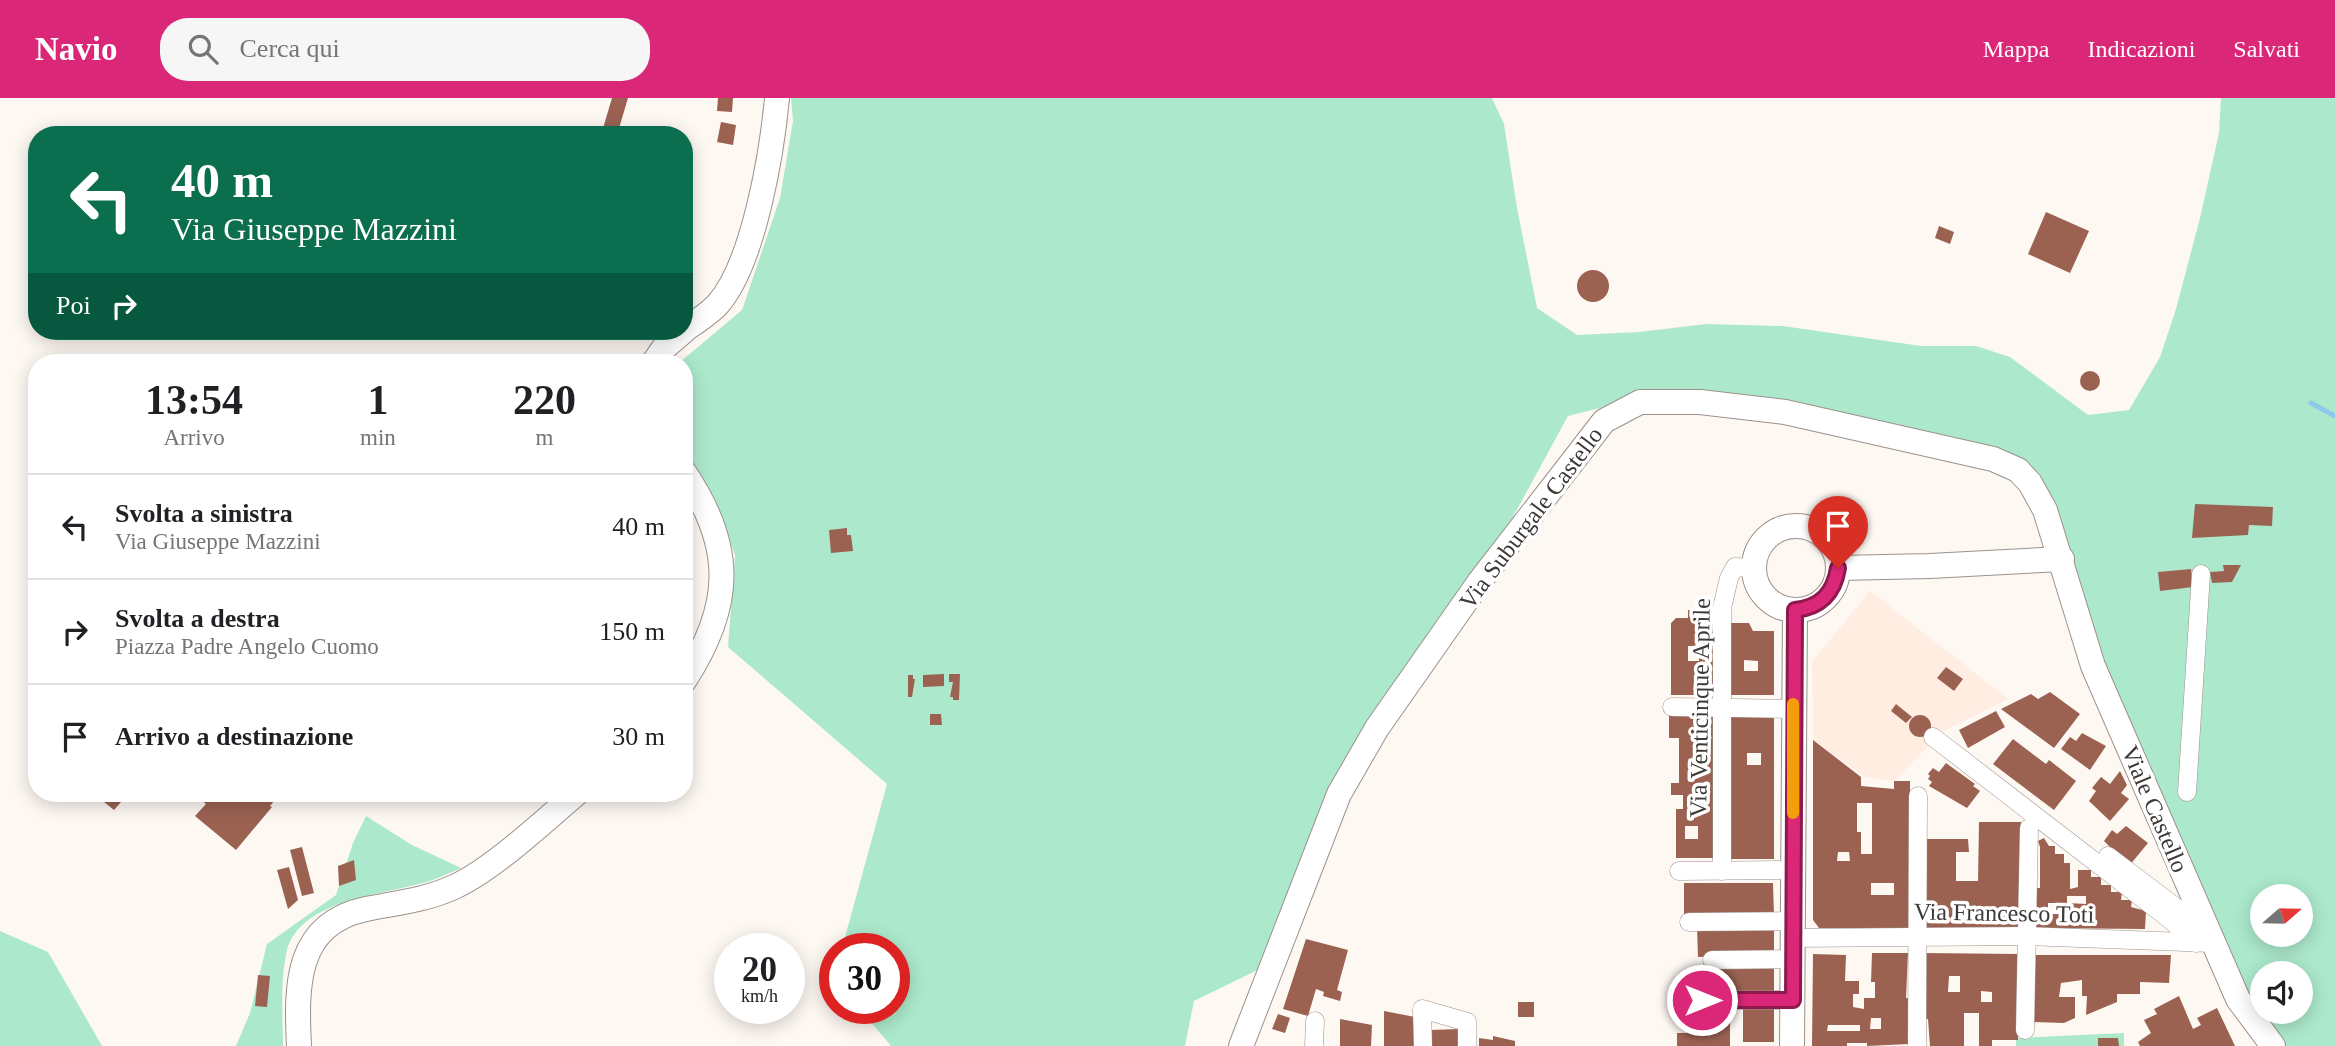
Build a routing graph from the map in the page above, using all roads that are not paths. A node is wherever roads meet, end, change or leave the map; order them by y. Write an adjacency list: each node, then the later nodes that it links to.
1 (776, 98): 2 (street)
2 (693, 324)
3 (674, 340): 4 (street)
4 (660, 354)
5 (693, 487): 11 (street)
6 (2062, 559): 8 (street); 28 (street, Viale Castello); 36 (street, Via Suburgale Castello)
7 (1754, 568): 8 (street); 10 (street); 13 (street, Via Venticinque Aprile)
8 (1838, 568): 10 (street)
9 (2201, 574): 17 (street)
10 (1795, 610): 14 (street)
11 (693, 665)
12 (1672, 707): 13 (street)
13 (1721, 708): 14 (street); 23 (street, Via Venticinque Aprile)
14 (1793, 709): 21 (street)
15 (1933, 737): 28 (street)
16 (1990, 768): 28 (street)
17 (2187, 792)
18 (1918, 796): 25 (street)
19 (566, 802): 35 (street)
20 (2029, 828): 26 (street)
21 (1793, 870): 23 (street); 27 (street)
22 (1679, 871): 23 (street)
23 (1722, 871)
24 (1689, 922): 27 (street)
25 (1917, 936): 26 (street, Via Francesco Toti); 27 (street, Via Francesco Toti); 41 (street)
26 (2027, 936): 28 (street, Via Francesco Toti); 33 (street)
27 (1794, 939): 29 (street); 31 (street)
28 (2204, 943): 34 (street, Viale Castello)
29 (1712, 960)
30 (1702, 1000): 31 (street)
31 (1793, 1000): 40 (street)
32 (1315, 1021): 37 (street)
33 (2025, 1030)
34 (2266, 1039)
35 (299, 1046)
36 (1241, 1046)
37 (1314, 1046)
38 (1423, 1046): 39 (street)
39 (1467, 1046)
40 (1792, 1046)
41 (1917, 1046)

